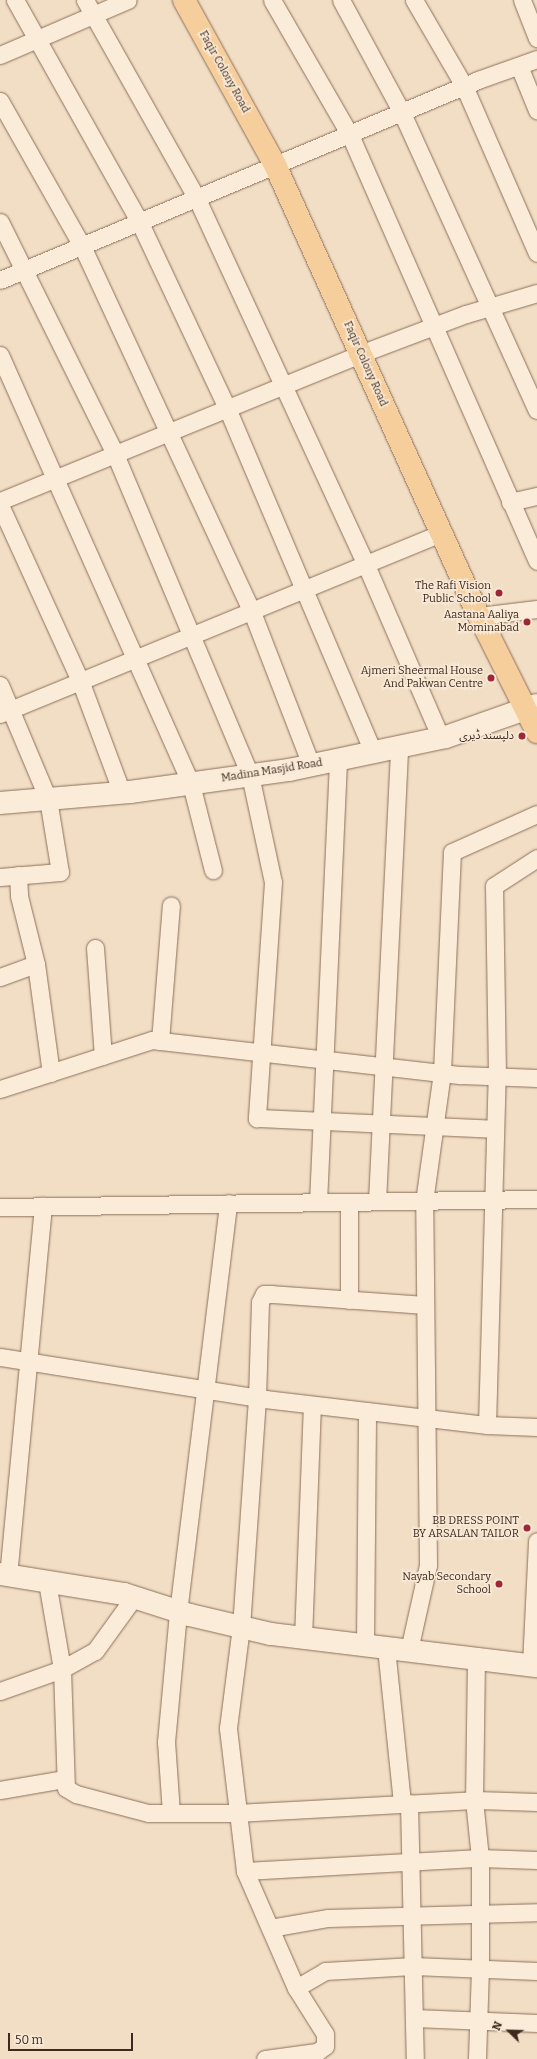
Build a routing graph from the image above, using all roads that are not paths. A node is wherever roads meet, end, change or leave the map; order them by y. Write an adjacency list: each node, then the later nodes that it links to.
1 (15, 0): 10 (street)
2 (128, 0): 8 (street)
3 (184, 0): 19 (main road, Faqir Colony Road)
4 (272, 0): 18 (street)
5 (341, 0): 17 (street)
6 (414, 0): 14 (street)
7 (522, 0): 9 (street)
8 (89, 6): 10 (street); 20 (street)
9 (537, 38)
10 (36, 39): 11 (street); 22 (street)
11 (0, 55)
12 (537, 59): 13 (street)
13 (519, 66): 14 (street); 16 (street)
14 (464, 86): 17 (street); 24 (street)
15 (0, 101): 23 (street)
16 (537, 110)
17 (402, 113): 18 (street); 28 (street)
18 (350, 135): 19 (street); 29 (street)
19 (276, 167): 20 (street); 30 (main road, Faqir Colony Road)
20 (197, 199): 22 (street); 32 (street)
21 (0, 222): 25 (street)
22 (140, 223): 23 (street); 33 (street)
23 (82, 246): 25 (street); 35 (street)
24 (537, 253)
25 (26, 270): 26 (street); 36 (street)
26 (0, 280)
27 (537, 293): 28 (street)
28 (492, 307): 29 (street); 34 (street)
29 (432, 327): 30 (street); 40 (street)
30 (360, 354): 32 (street); 42 (main road, Faqir Colony Road)
31 (0, 355): 37 (street)
32 (281, 387): 33 (street); 44 (street)
33 (227, 408): 35 (street); 45 (street)
34 (537, 410)
35 (168, 432): 36 (street); 47 (street)
36 (115, 454): 37 (street); 49 (street)
37 (57, 478): 39 (street); 50 (street)
38 (537, 496): 40 (street)
39 (0, 501)
40 (510, 502): 43 (street)
41 (0, 505): 51 (street)
42 (441, 533): 44 (street); 48 (main road, Faqir Colony Road)
43 (535, 552)
44 (366, 565): 45 (street); 56 (street)
45 (306, 590): 47 (street); 58 (street)
46 (537, 609): 48 (street)
47 (252, 612): 49 (street); 60 (street)
48 (479, 616): 53 (main road, Faqir Colony Road)
49 (194, 636): 50 (street); 61 (street)
50 (136, 660): 51 (street); 62 (street)
51 (81, 683): 54 (street); 63 (street)
52 (0, 684): 54 (street)
53 (531, 706): 55 (main road, Faqir Colony Road); 56 (street, Madina Masjid Road)
54 (5, 712): 64 (street)
55 (537, 732)
56 (441, 738): 57 (street, Madina Masjid Road)
57 (399, 747): 58 (street, Madina Masjid Road); 79 (street)
58 (374, 752): 59 (street, Madina Masjid Road)
59 (338, 759): 60 (street, Madina Masjid Road); 78 (street)
60 (311, 765): 61 (street, Madina Masjid Road)
61 (250, 775): 62 (street, Madina Masjid Road); 76 (street)
62 (191, 784): 63 (street, Madina Masjid Road); 68 (street)
63 (122, 793): 64 (street, Madina Masjid Road)
64 (48, 799): 65 (street, Madina Masjid Road); 69 (street)
65 (0, 803)
66 (537, 814): 80 (street)
67 (537, 858): 82 (street)
68 (213, 870)
69 (18, 875): 70 (street); 73 (street)
70 (0, 877)
71 (171, 905): 75 (street)
72 (95, 948): 77 (street)
73 (36, 964): 74 (street); 81 (street)
74 (0, 977)
75 (160, 1041): 76 (street); 77 (street)
76 (261, 1052): 78 (street); 85 (street)
77 (103, 1056): 81 (street)
78 (324, 1060): 79 (street); 85 (street)
79 (383, 1066): 80 (street); 86 (street)
80 (442, 1072): 82 (street); 87 (street)
81 (51, 1073): 84 (street)
82 (497, 1076): 83 (street); 88 (street)
83 (537, 1078)
84 (0, 1089)
85 (322, 1122): 86 (street); 92 (street)
86 (381, 1124): 87 (street); 91 (street)
87 (434, 1127): 88 (street); 94 (street)
88 (495, 1129): 90 (street)
89 (537, 1199): 90 (street)
90 (493, 1200): 94 (street); 107 (street)
91 (377, 1201): 93 (street); 94 (street)
92 (318, 1202): 93 (street); 95 (street)
93 (349, 1202): 98 (street)
94 (424, 1202): 99 (street)
95 (228, 1203): 96 (street); 102 (street)
96 (42, 1206): 97 (street); 101 (street)
97 (0, 1207)
98 (349, 1300): 99 (street); 103 (street)
99 (424, 1305): 106 (street)
100 (0, 1357): 101 (street)
101 (28, 1361): 102 (street); 110 (street)
102 (205, 1388): 103 (street); 113 (street)
103 (257, 1398): 104 (street); 114 (street)
104 (312, 1405): 105 (street); 115 (street)
105 (367, 1411): 106 (street); 116 (street)
106 (428, 1418): 107 (street); 118 (street)
107 (486, 1425): 108 (street)
108 (537, 1426)
109 (537, 1541): 120 (street)
110 (4, 1575): 111 (street)
111 (47, 1582): 112 (street); 121 (street)
112 (134, 1597): 113 (street); 121 (street)
113 (178, 1612): 114 (street); 128 (street)
114 (241, 1627): 115 (street); 129 (street)
115 (303, 1638): 116 (street)
116 (365, 1645): 117 (street)
117 (386, 1648): 118 (street); 127 (street)
118 (409, 1650): 119 (street)
119 (476, 1658): 120 (street); 125 (street)
120 (534, 1665)
121 (62, 1669): 122 (street); 123 (street)
122 (0, 1691)
123 (65, 1779): 124 (street); 128 (street)
124 (0, 1790)
125 (474, 1800): 126 (street); 127 (street); 130 (street)
126 (537, 1802)
127 (406, 1804): 129 (street); 132 (street)
128 (171, 1813): 129 (street)
129 (236, 1813): 133 (street)
130 (480, 1858): 131 (street); 132 (street); 134 (street)
131 (537, 1860)
132 (411, 1862): 133 (street); 136 (street)
133 (245, 1871): 137 (street)
134 (479, 1911): 135 (street); 136 (street); 139 (street)
135 (537, 1912)
136 (412, 1914): 137 (street); 138 (street)
137 (270, 1928): 141 (street)
138 (413, 1966): 139 (street); 141 (street); 142 (street)
139 (480, 1968): 140 (street); 143 (street)
140 (537, 1971)
141 (296, 1988): 145 (street)
142 (414, 2018): 143 (street); 146 (street)
143 (480, 2020): 144 (street); 147 (street)
144 (537, 2023)
145 (265, 2059)
146 (415, 2059)
147 (478, 2059)

